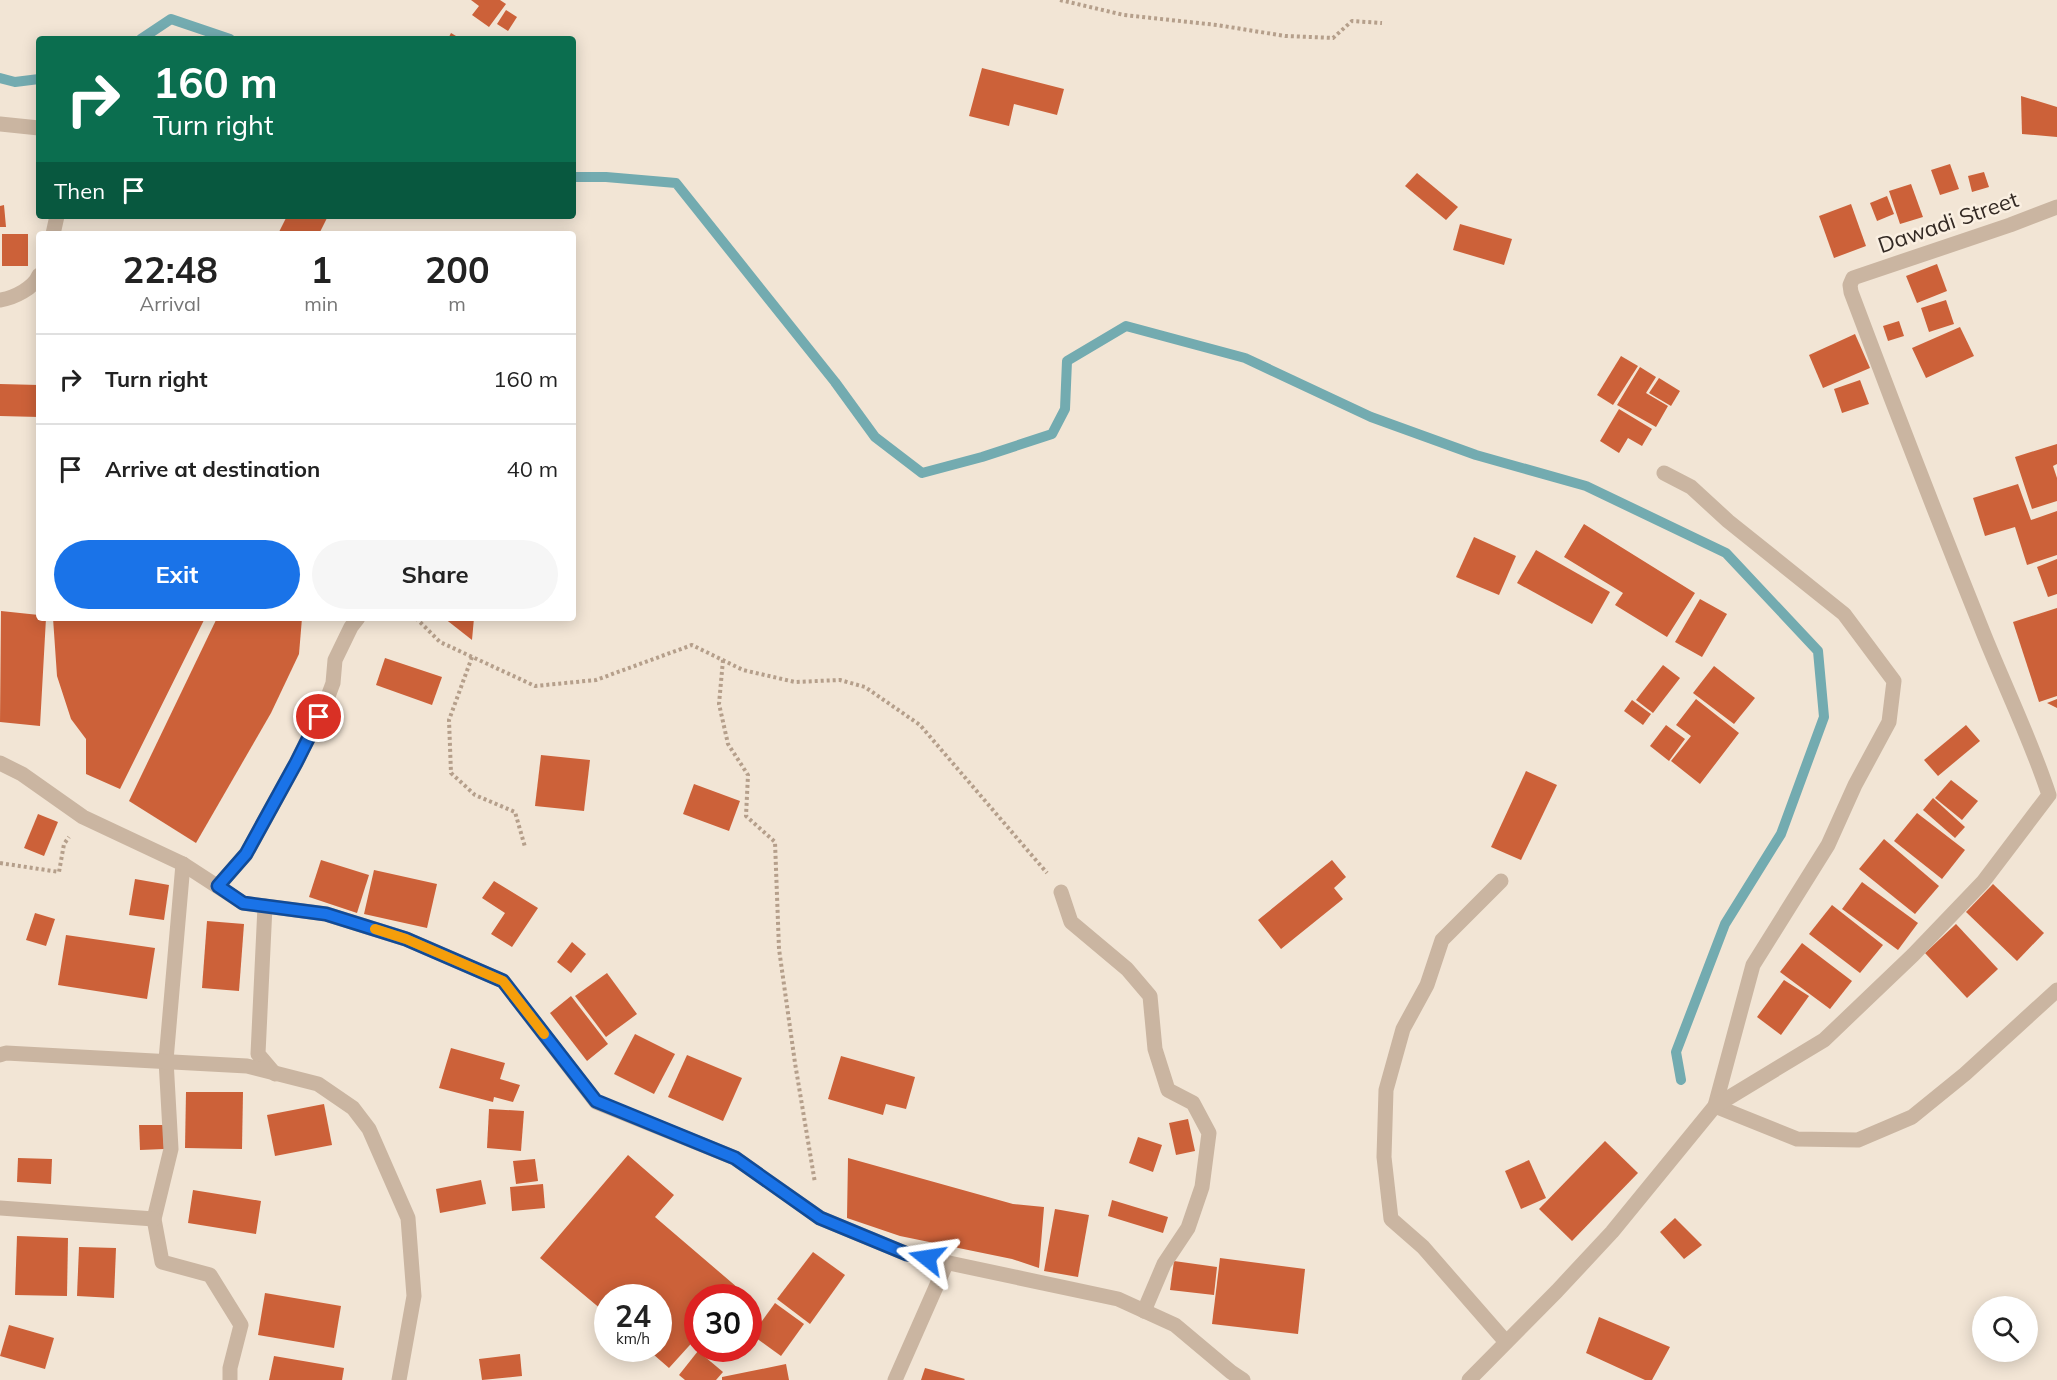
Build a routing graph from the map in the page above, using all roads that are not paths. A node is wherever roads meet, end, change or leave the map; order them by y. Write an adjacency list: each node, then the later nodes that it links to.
1 (0, 124): 2 (street)
2 (36, 128)
3 (2057, 207): 9 (street, Dawadi Street)
4 (36, 282): 5 (street)
5 (0, 300)
6 (1664, 473): 19 (street)
7 (356, 621): 12 (street)
8 (0, 763): 10 (street)
9 (2053, 793): 19 (street)
10 (183, 864): 12 (street); 17 (street)
11 (1501, 881): 24 (street)
12 (218, 886): 14 (street)
13 (1061, 892): 23 (street)
14 (265, 906): 18 (street); 22 (street)
15 (2057, 990): 19 (street)
16 (0, 1055): 17 (street)
17 (166, 1060): 18 (street); 21 (street)
18 (275, 1074): 27 (street)
19 (1715, 1106): 24 (street)
20 (0, 1208): 21 (street)
21 (154, 1219): 26 (street)
22 (948, 1262): 23 (street); 28 (street)
23 (1144, 1311): 25 (street)
24 (1506, 1342): 29 (street)
25 (1233, 1377)
26 (230, 1380)
27 (399, 1380)
28 (895, 1380)
29 (1469, 1380)

